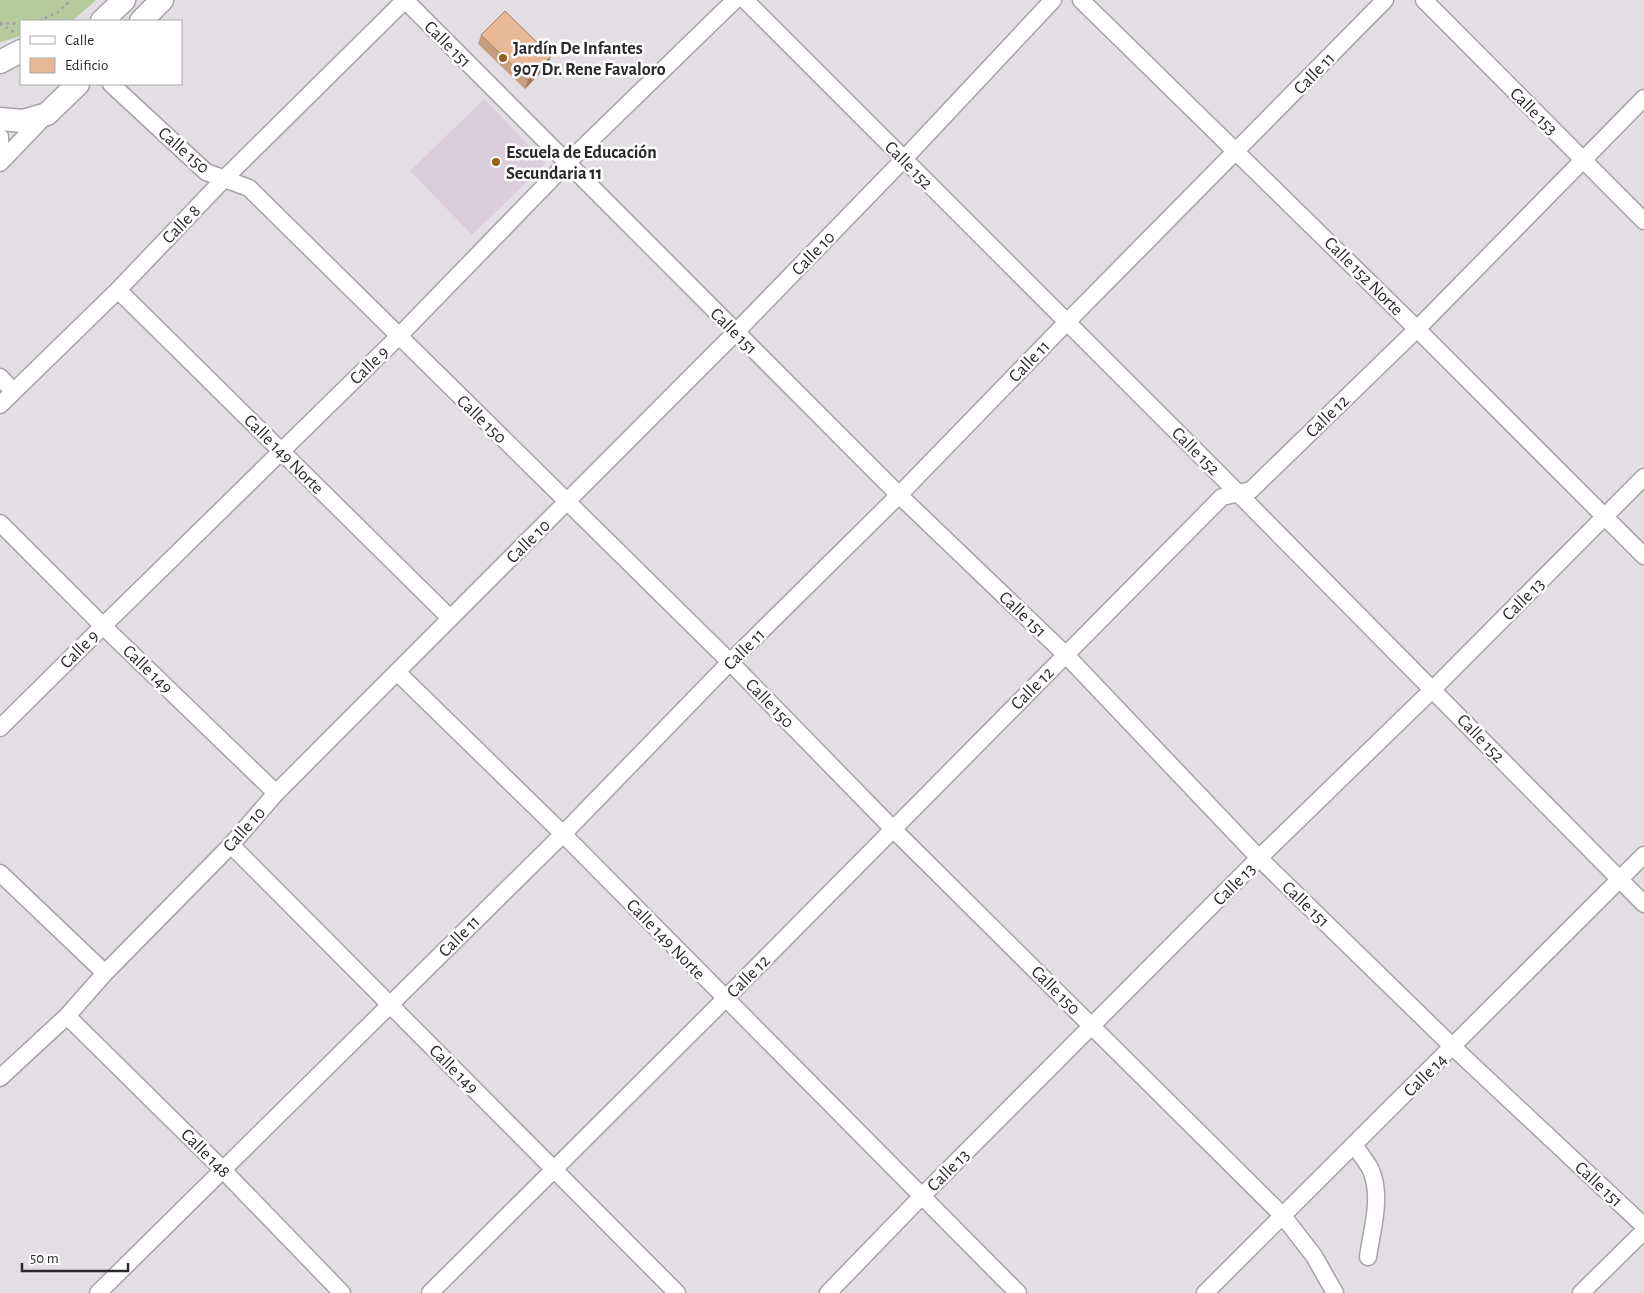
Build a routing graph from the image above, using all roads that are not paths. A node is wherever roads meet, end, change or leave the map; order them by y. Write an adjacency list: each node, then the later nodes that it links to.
1 (124, 0): 10 (main road)
2 (162, 0): 11 (main road)
3 (405, 0): 24 (street, Calle 151); 25 (street, Calle 8)
4 (735, 0): 24 (street, Calle 9)
5 (745, 0): 21 (street, Calle 152)
6 (1053, 0): 21 (street, Calle 10)
7 (1082, 0): 20 (street, Calle 152 Norte)
8 (1385, 0): 20 (street, Calle 11)
9 (1424, 0): 22 (street, Calle 153)
10 (103, 20)
11 (142, 20)
12 (20, 52): 13 (main road)
13 (0, 62)
14 (76, 85): 17 (main road)
15 (112, 85): 25 (street, Calle 150)
16 (1644, 98): 22 (street, Calle 12)
17 (48, 114): 18 (main road); 23 (street)
18 (0, 119)
19 (0, 137): 23 (street)
20 (1237, 151): 28 (street, Calle 11); 29 (street, Calle 152 Norte)
21 (904, 160): 28 (street, Calle 152); 30 (street, Calle 10)
22 (1582, 160): 26 (street, Calle 153); 29 (street, Calle 12)
23 (1, 162)
24 (567, 163): 30 (street, Calle 151); 31 (street, Calle 9)
25 (224, 179): 27 (street, Calle 8); 31 (street, Calle 150)
26 (1644, 221)
27 (118, 290): 33 (street, Calle 8); 35 (street, Calle 149 Norte)
28 (1066, 323): 37 (street, Calle 152); 38 (street, Calle 11)
29 (1417, 329): 37 (street, Calle 12); 40 (street, Calle 152 Norte)
30 (736, 332): 38 (street, Calle 151); 39 (street, Calle 10)
31 (398, 337): 35 (street, Calle 9); 39 (street, Calle 150)
32 (0, 377): 33 (street)
33 (13, 391): 34 (street, Calle 8)
34 (0, 405)
35 (281, 451): 43 (street, Calle 149 Norte); 44 (street, Calle 9)
36 (1644, 478): 40 (street, Calle 13)
37 (1236, 493): 45 (street, Calle 12); 48 (street, Calle 152)
38 (899, 495): 45 (street, Calle 151); 46 (street, Calle 11)
39 (568, 502): 43 (street, Calle 10); 46 (street, Calle 150)
40 (1604, 518): 42 (street, Calle 152 Norte); 48 (street, Calle 13)
41 (0, 523): 44 (street, Calle 149)
42 (1644, 556)
43 (450, 618): 47 (street, Calle 10)
44 (102, 626): 49 (street, Calle 9); 50 (street, Calle 149)
45 (1065, 654): 51 (street, Calle 12); 55 (street, Calle 151)
46 (730, 662): 51 (street, Calle 150); 52 (street, Calle 11)
47 (397, 672): 50 (street, Calle 10); 52 (street, Calle 149 Norte)
48 (1433, 690): 55 (street, Calle 13); 57 (street, Calle 152)
49 (0, 728)
50 (276, 793): 53 (street, Calle 10)
51 (893, 829): 60 (street, Calle 12); 63 (street, Calle 150)
52 (563, 834): 60 (street, Calle 149 Norte); 61 (street, Calle 11)
53 (230, 846): 59 (street, Calle 10); 61 (street, Calle 149)
54 (1644, 855): 57 (street, Calle 14)
55 (1259, 858): 63 (street, Calle 13); 64 (street, Calle 151)
56 (0, 873): 59 (street)
57 (1620, 879): 58 (street, Calle 152); 64 (street, Calle 14)
58 (1644, 904)
59 (105, 973): 62 (street, Calle 10)
60 (725, 999): 68 (street, Calle 12); 69 (street, Calle 149 Norte)
61 (389, 1005): 67 (street, Calle 11); 68 (street, Calle 149)
62 (67, 1016): 65 (street, Calle 10); 67 (street, Calle 148)
63 (1092, 1026): 69 (street, Calle 13); 70 (street, Calle 150)
64 (1453, 1047): 66 (street, Calle 14); 71 (street, Calle 151)
65 (0, 1078)
66 (1354, 1145): 70 (street, Calle 14); 73 (street)
67 (222, 1169): 74 (street, Calle 11); 75 (street, Calle 148)
68 (555, 1170): 76 (street, Calle 12); 77 (street, Calle 149)
69 (922, 1197): 78 (street, Calle 13); 79 (street, Calle 149 Norte)
70 (1282, 1216): 80 (street, Calle 14); 81 (street, Calle 150)
71 (1644, 1226)
72 (1644, 1231): 82 (street)
73 (1368, 1257)
74 (98, 1293)
75 (342, 1293)
76 (430, 1293)
77 (677, 1293)
78 (828, 1293)
79 (1018, 1293)
80 (1205, 1293)
81 (1335, 1293)
82 (1581, 1293)

